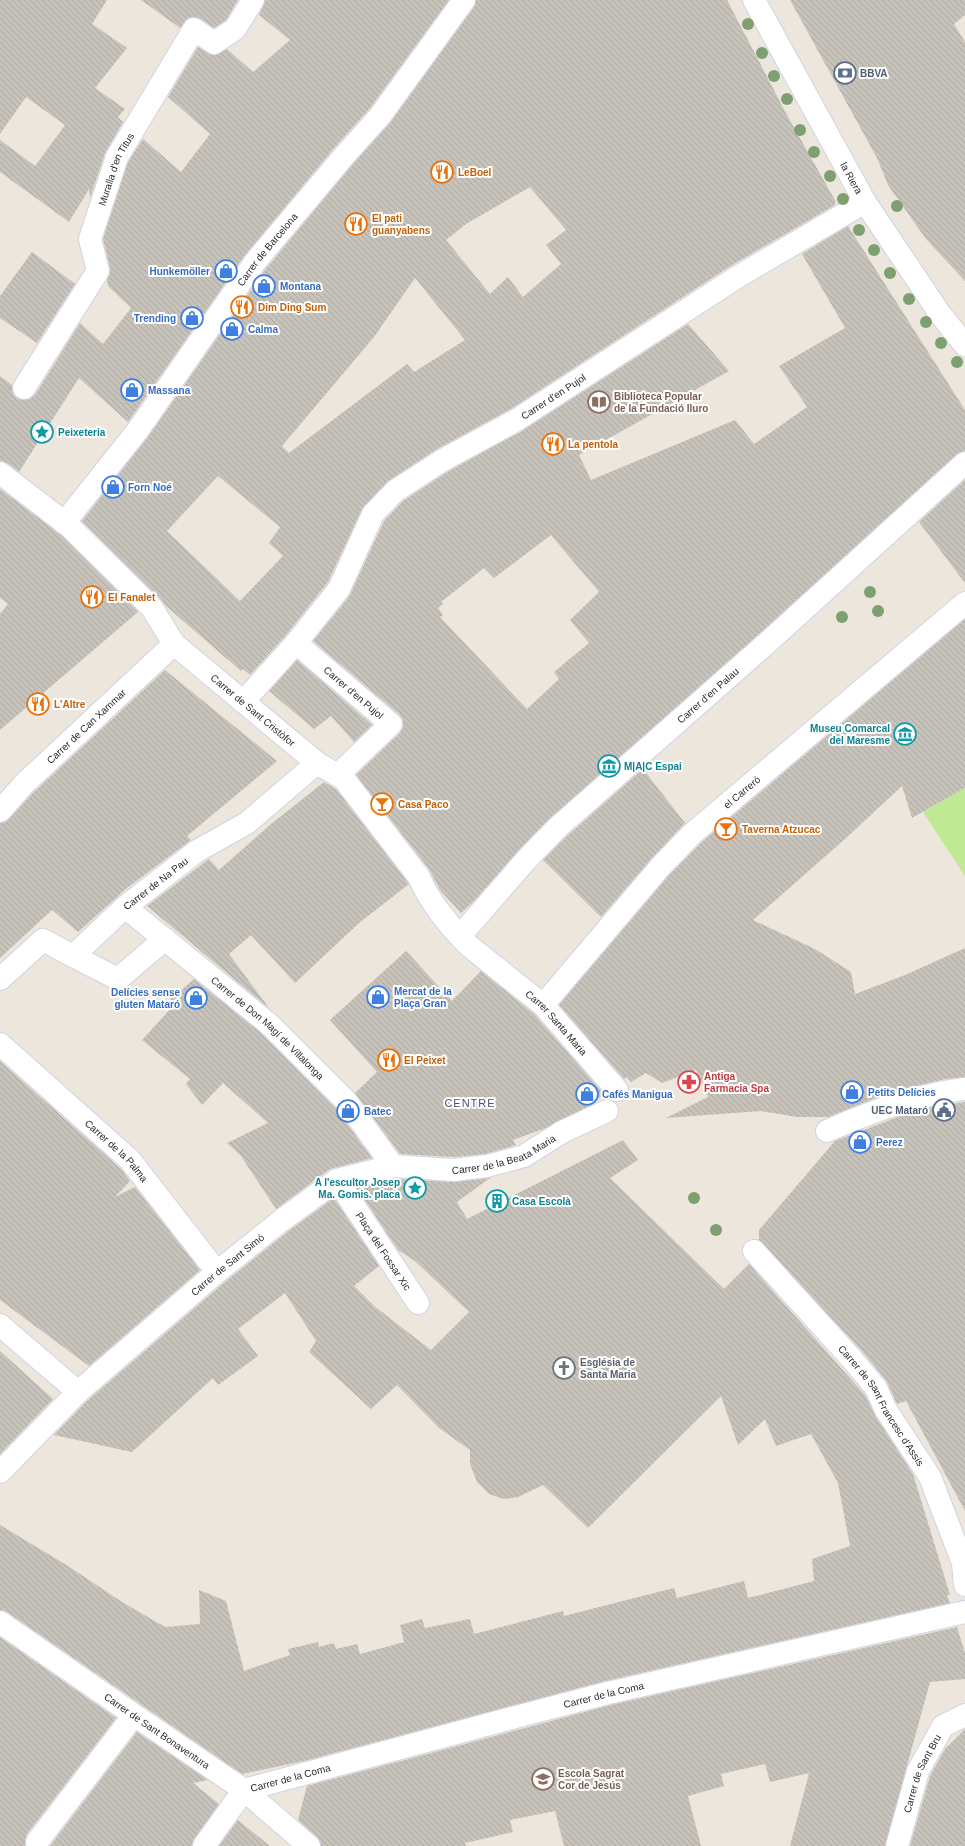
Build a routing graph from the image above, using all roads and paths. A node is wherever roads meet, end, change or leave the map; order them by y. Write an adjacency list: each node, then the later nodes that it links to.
1 (253, 0): 6 (street, Muralla d'en Titus)
2 (464, 0): 9 (street, Carrer de Barcelona)
3 (754, 0): 4 (street, la Riera)
4 (865, 202): 5 (street, la Riera); 11 (street, Carrer d'en Pujol)
5 (965, 345)
6 (24, 388)
7 (965, 463): 18 (street, Carrer d'en Palau)
8 (0, 473): 9 (street, Carrer de Sant Cristòfor)
9 (64, 523): 12 (street, Carrer de Sant Cristòfor)
10 (965, 603): 23 (street, el Carreró)
11 (296, 643): 13 (street, Carrer d'en Pujol); 15 (street, Carrer d'en Pujol)
12 (174, 644): 13 (street, Carrer de Sant Cristòfor); 16 (street, Carrer de Can Xammar)
13 (243, 702): 14 (street, Carrer de Sant Cristòfor)
14 (317, 763): 15 (street, Carrer de Sant Cristòfor); 17 (street, Carrer de Na Pau)
15 (336, 773): 18 (street, Carrer de Sant Cristòfor)
16 (0, 811)
17 (125, 907): 19 (street, Carrer de Don Magí de Villalonga); 20 (street, Carrer de Na Pau)
18 (460, 936): 21 (street, Carrer de Sant Cristòfor)
19 (165, 939): 20 (street); 29 (street, Carrer de Don Magí de Villalonga)
20 (73, 956): 22 (street)
21 (490, 961): 23 (street, Carrer Santa Maria)
22 (0, 979)
23 (543, 1005): 26 (street, Carrer Santa Maria)
24 (0, 1044): 32 (street, Carrer de la Palma)
25 (965, 1089): 28 (street)
26 (617, 1090)
27 (607, 1111): 29 (street, Carrer de la Beata Maria)
28 (828, 1132)
29 (393, 1166): 30 (street, Carrer de Sant Simó)
30 (337, 1180): 32 (street, Carrer de Sant Simó); 33 (street, Plaça del Fossar Xic)
31 (754, 1251): 37 (street, Carrer de Sant Francesc d'Assís)
32 (217, 1272): 35 (street, Carrer de Sant Simó)
33 (418, 1303)
34 (0, 1325): 35 (street)
35 (78, 1392): 36 (street, Carrer de Sant Simó)
36 (0, 1472)
37 (964, 1562): 38 (street, Carrer de Sant Francesc d'Assís)
38 (965, 1585)
39 (965, 1612): 43 (street, Carrer de la Coma)
40 (0, 1622): 41 (street, Carrer de Sant Bonaventura)
41 (134, 1715): 43 (street, Carrer de Sant Bonaventura); 44 (street)
42 (965, 1715): 47 (street, Carrer de Sant Bru)
43 (244, 1790): 45 (street); 46 (street, Carrer de Sant Bonaventura)
44 (37, 1842)
45 (204, 1846)
46 (309, 1846)
47 (897, 1846)

